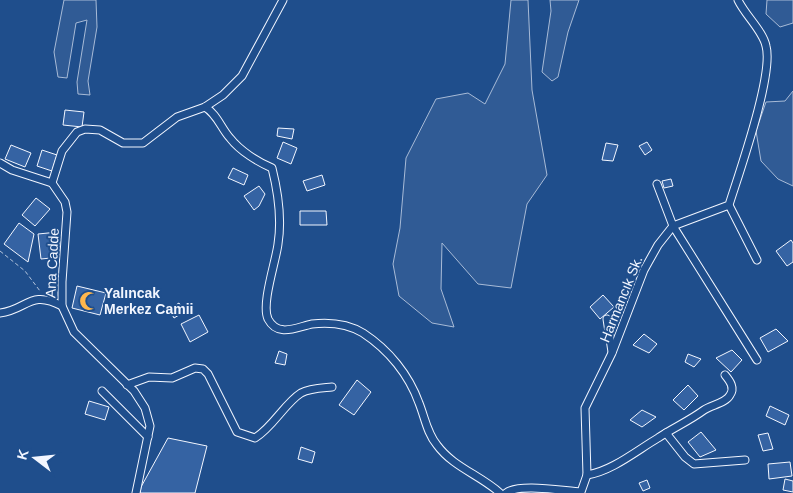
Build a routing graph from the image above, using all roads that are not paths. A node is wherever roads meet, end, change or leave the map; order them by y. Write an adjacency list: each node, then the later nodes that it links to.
1 (283, 0): 3 (street)
2 (738, 0): 7 (street)
3 (205, 107): 5 (street); 24 (street)
4 (0, 163): 5 (street)
5 (52, 183): 10 (street, Ana Cadde)
6 (657, 184): 8 (street)
7 (729, 205): 8 (street); 9 (street)
8 (673, 226): 13 (street, Harmancık Sk.); 14 (street)
9 (757, 260)
10 (62, 306): 11 (street); 16 (street, Ana Cadde)
11 (0, 313)
12 (607, 319): 13 (street)
13 (612, 353): 22 (street, Harmancık Sk.)
14 (757, 360)
15 (725, 375): 19 (street)
16 (127, 385): 17 (street); 20 (street, Ana Cadde)
17 (332, 387)
18 (102, 391): 20 (street)
19 (666, 433): 21 (street); 22 (street)
20 (148, 437): 23 (street, Ana Cadde)
21 (745, 460)
22 (587, 475): 25 (street)
23 (136, 493)
24 (500, 493)
25 (506, 493)

